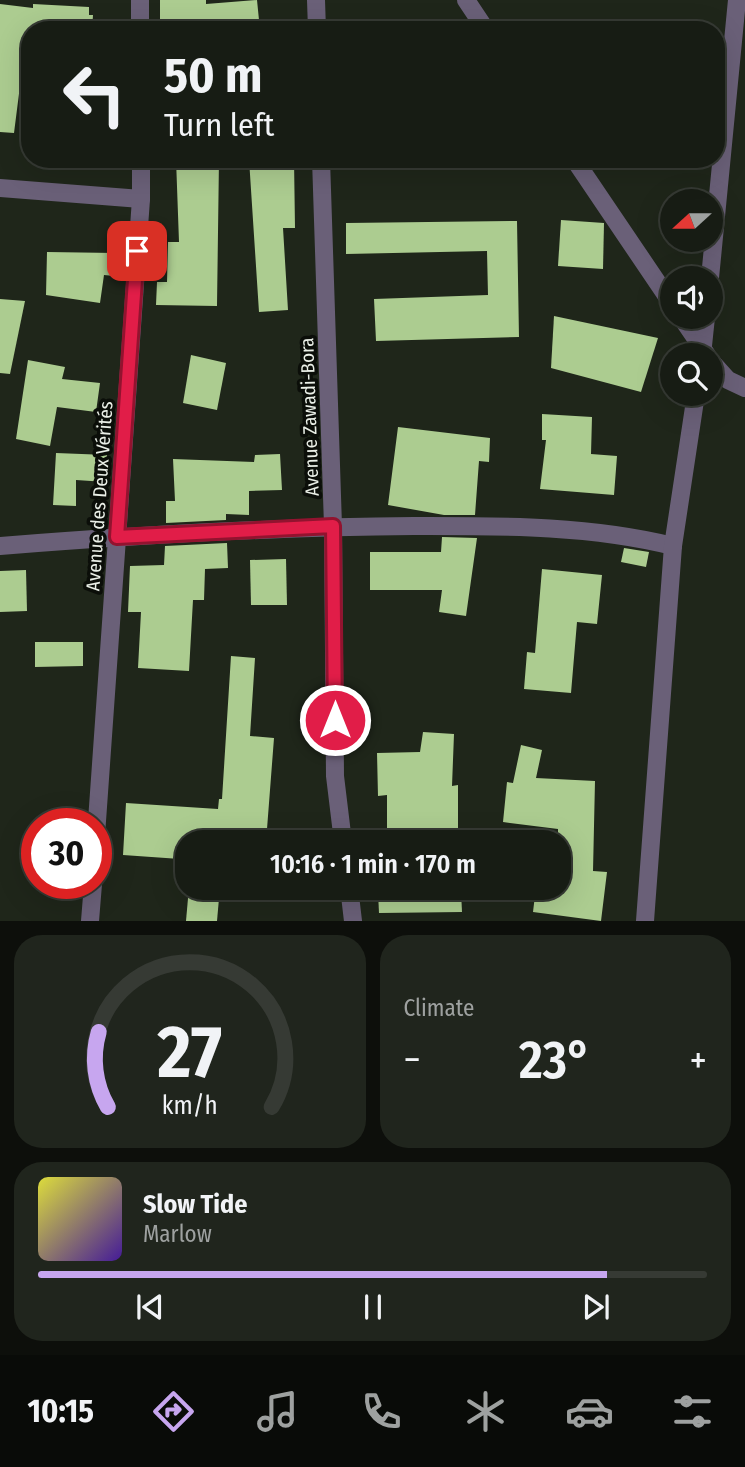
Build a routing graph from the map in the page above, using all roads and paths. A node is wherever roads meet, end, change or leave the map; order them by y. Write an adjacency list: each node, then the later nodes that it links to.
1 (140, 0): 5 (street)
2 (316, 0): 6 (street)
3 (466, 0): 7 (street)
4 (737, 0): 8 (street)
5 (140, 21)
6 (317, 21)
7 (480, 21)
8 (725, 124)
9 (141, 168): 14 (street, Avenue des Deux Vérités)
10 (321, 168): 20 (street, Avenue Zawadi-Bora)
11 (580, 168): 16 (street)
12 (721, 168): 15 (street)
13 (0, 188): 14 (street)
14 (141, 199): 21 (street, Avenue des Deux Vérités)
15 (711, 266)
16 (660, 286)
17 (723, 374): 18 (street)
18 (745, 388)
19 (694, 406): 22 (street)
20 (333, 526): 21 (street); 22 (street); 25 (street, Avenue Zawadi-Bora)
21 (117, 537): 23 (street); 24 (street, Avenue des Deux Vérités)
22 (673, 545): 30 (street)
23 (0, 546)
24 (98, 808)
25 (342, 830)
26 (92, 899): 28 (street)
27 (351, 900): 29 (street)
28 (90, 921)
29 (353, 921)
30 (645, 921)

